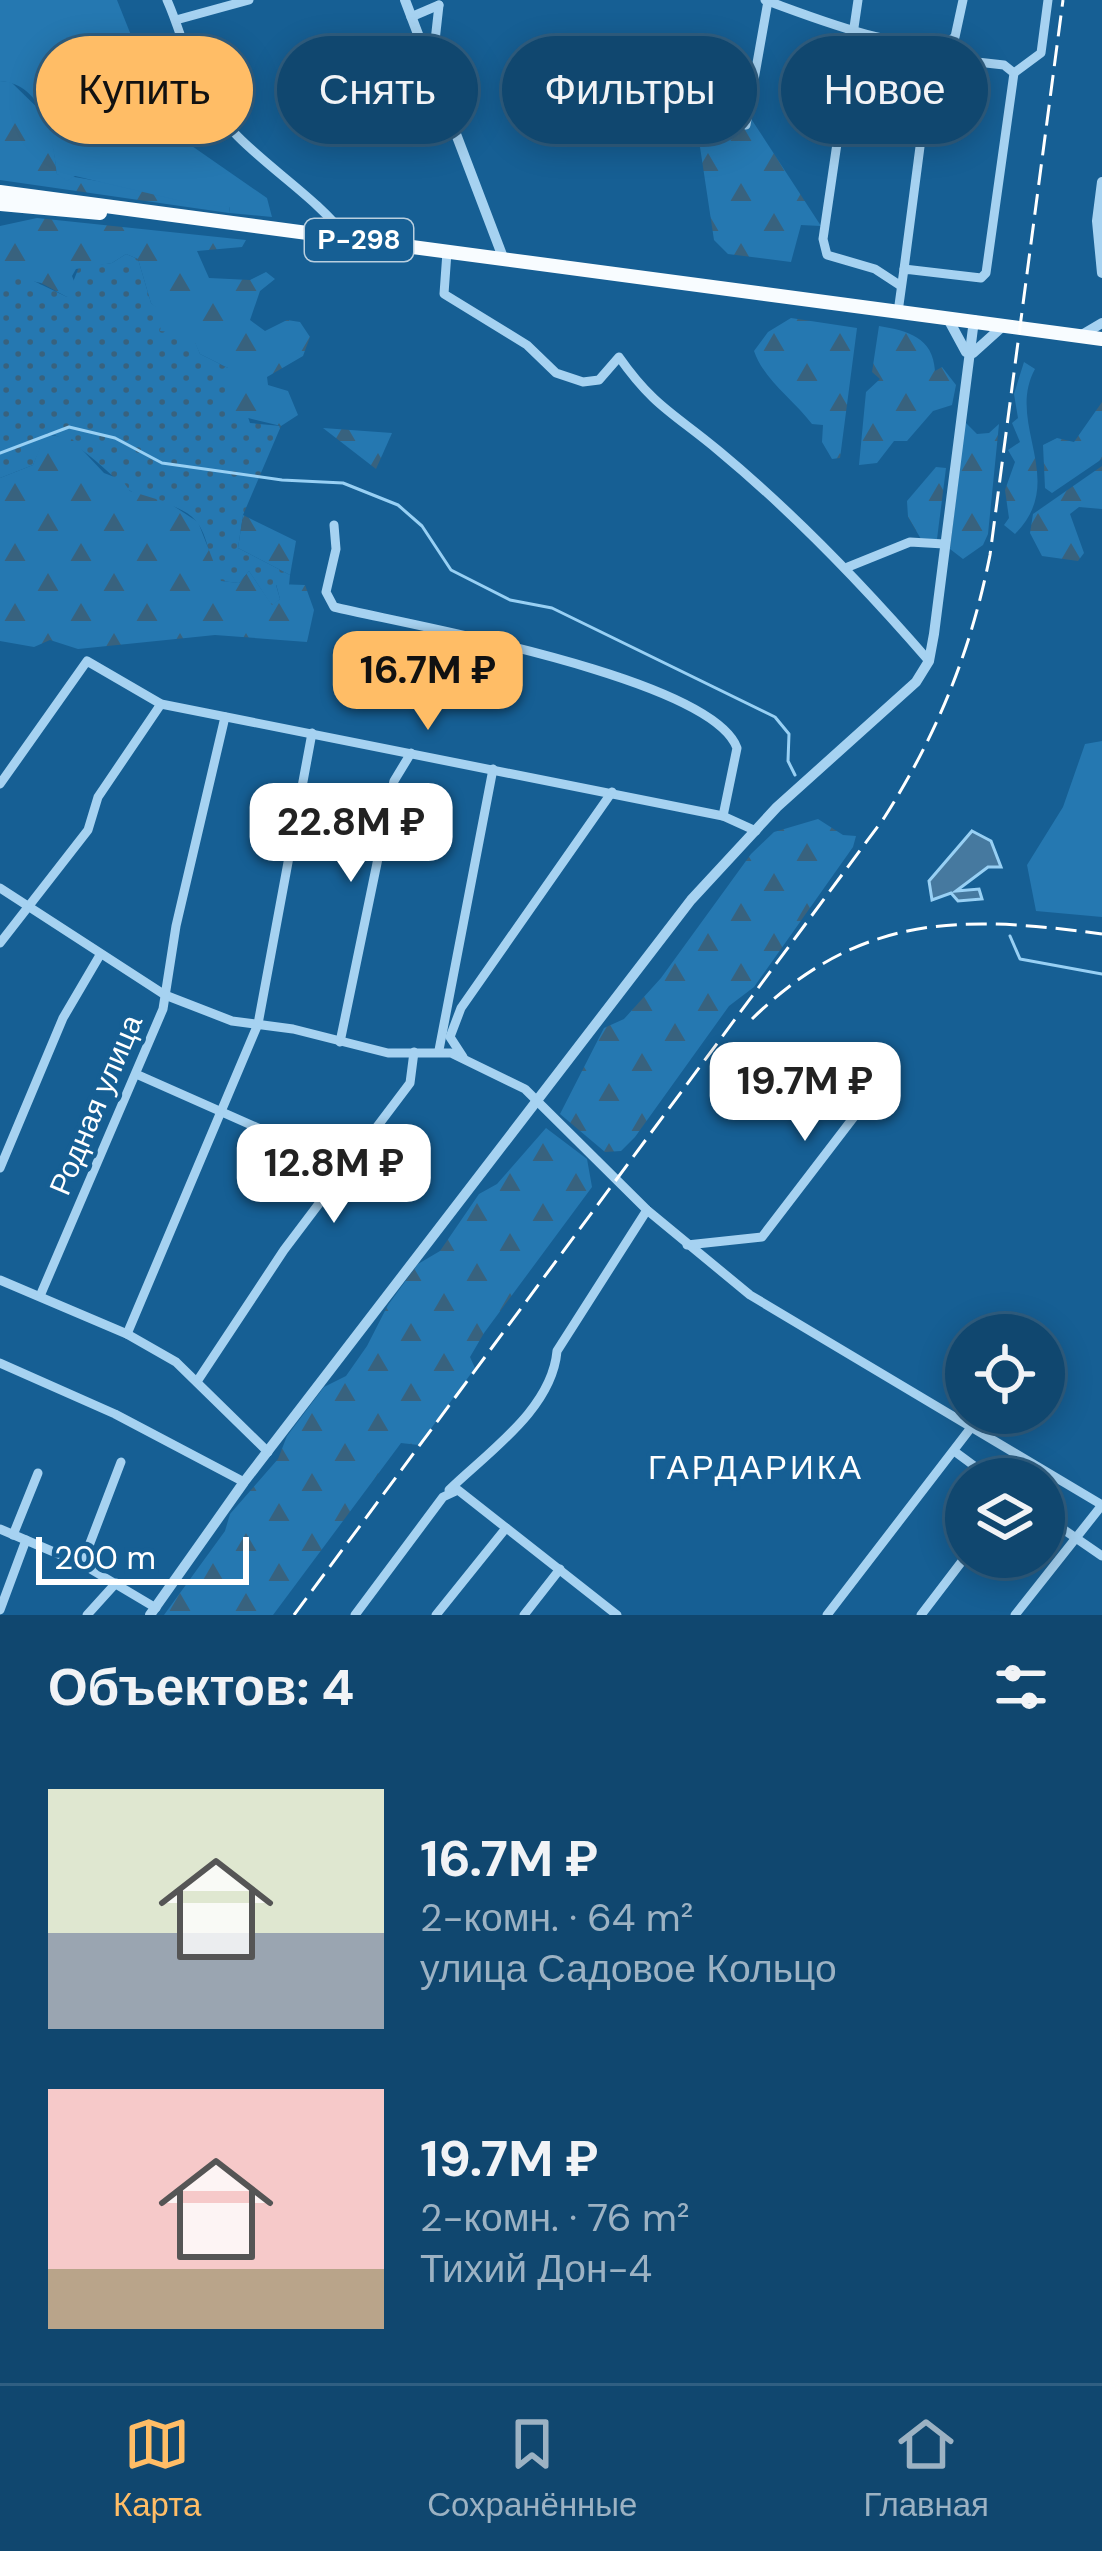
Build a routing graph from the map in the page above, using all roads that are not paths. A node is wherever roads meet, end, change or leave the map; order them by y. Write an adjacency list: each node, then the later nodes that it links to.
1 (167, 0): 10 (street)
2 (249, 0): 10 (street)
3 (405, 0): 9 (street)
4 (767, 0): 11 (street); 16 (street)
5 (858, 0): 11 (street)
6 (963, 0): 15 (street)
7 (1048, 0): 18 (street)
8 (441, 3): 9 (street); 13 (street)
9 (411, 17): 12 (street)
10 (176, 20): 25 (street)
11 (854, 32): 14 (street); 30 (street)
12 (419, 36)
13 (436, 36)
14 (871, 36)
15 (955, 36)
16 (757, 60)
17 (988, 62): 18 (street)
18 (1013, 74): 28 (street)
19 (460, 144): 27 (street)
20 (921, 144): 28 (street)
21 (1102, 182): 29 (street)
22 (0, 192): 24 (highway, Р-298)
23 (0, 204): 24 (highway, Р-298)
24 (213, 221): 25 (highway, Р-298)
25 (347, 238): 26 (highway, Р-298)
26 (447, 252): 27 (highway, Р-298); 41 (street)
27 (504, 260): 31 (highway, Р-298)
28 (904, 269): 30 (street)
29 (1102, 273)
30 (901, 286): 31 (street)
31 (898, 312): 32 (highway, Р-298)
32 (947, 317): 33 (highway, Р-298); 38 (street)
33 (974, 320): 35 (highway, Р-298); 38 (street)
34 (1102, 323): 36 (street)
35 (1005, 325): 36 (highway, Р-298); 38 (street)
36 (1080, 336): 37 (highway, Р-298)
37 (1102, 339)
38 (968, 361): 40 (street)
39 (334, 525): 50 (street)
40 (944, 544): 41 (street); 42 (street)
41 (848, 567): 42 (street)
42 (929, 661): 51 (street)
43 (160, 704): 44 (street); 48 (street); 53 (street)
44 (225, 718): 45 (street); 56 (street, Родная улица)
45 (312, 734): 46 (street); 57 (street)
46 (411, 753): 47 (street); 58 (street)
47 (494, 769): 49 (street); 59 (street)
48 (0, 784)
49 (612, 792): 50 (street); 61 (street)
50 (723, 816): 51 (street)
51 (756, 831): 64 (street)
52 (0, 888): 53 (street)
53 (28, 908): 54 (street); 55 (street)
54 (0, 943)
55 (100, 955): 56 (street); 67 (street)
56 (165, 995): 57 (street); 62 (street, Родная улица)
57 (258, 1024): 58 (street); 65 (street)
58 (340, 1042): 60 (street)
59 (439, 1050): 60 (street); 61 (street)
60 (414, 1052): 66 (street)
61 (465, 1059): 64 (street)
62 (136, 1074): 65 (street); 71 (street, Родная улица)
63 (883, 1078): 69 (street)
64 (538, 1100): 68 (street); 79 (street)
65 (220, 1112): 66 (street); 72 (street)
66 (346, 1167): 74 (street)
67 (0, 1168)
68 (647, 1210): 69 (street); 84 (street)
69 (687, 1245): 75 (street)
70 (0, 1280): 71 (street)
71 (40, 1296): 72 (street)
72 (127, 1334): 74 (street)
73 (0, 1364): 83 (street)
74 (198, 1380): 79 (street)
75 (945, 1409)
76 (966, 1434): 78 (street)
77 (988, 1434): 85 (street)
78 (954, 1451): 80 (street); 104 (street)
79 (268, 1452): 83 (street)
80 (964, 1458)
81 (121, 1462): 93 (street)
82 (38, 1473): 89 (street)
83 (244, 1482): 98 (street)
84 (442, 1497): 86 (street); 100 (street)
85 (1102, 1505): 90 (street)
86 (506, 1528): 94 (street); 101 (street)
87 (0, 1529): 89 (street)
88 (1065, 1530): 90 (street)
89 (13, 1535): 91 (street)
90 (1076, 1538): 92 (street); 106 (street)
91 (26, 1540): 93 (street); 97 (street)
92 (1102, 1556)
93 (82, 1564): 96 (street)
94 (560, 1569): 102 (street); 103 (street)
95 (949, 1578): 105 (street)
96 (116, 1583): 98 (street); 99 (street)
97 (0, 1610)
98 (153, 1611)
99 (87, 1615)
100 (355, 1615)
101 (436, 1615)
102 (524, 1615)
103 (617, 1615)
104 (827, 1615)
105 (921, 1615)
106 (1015, 1615)

